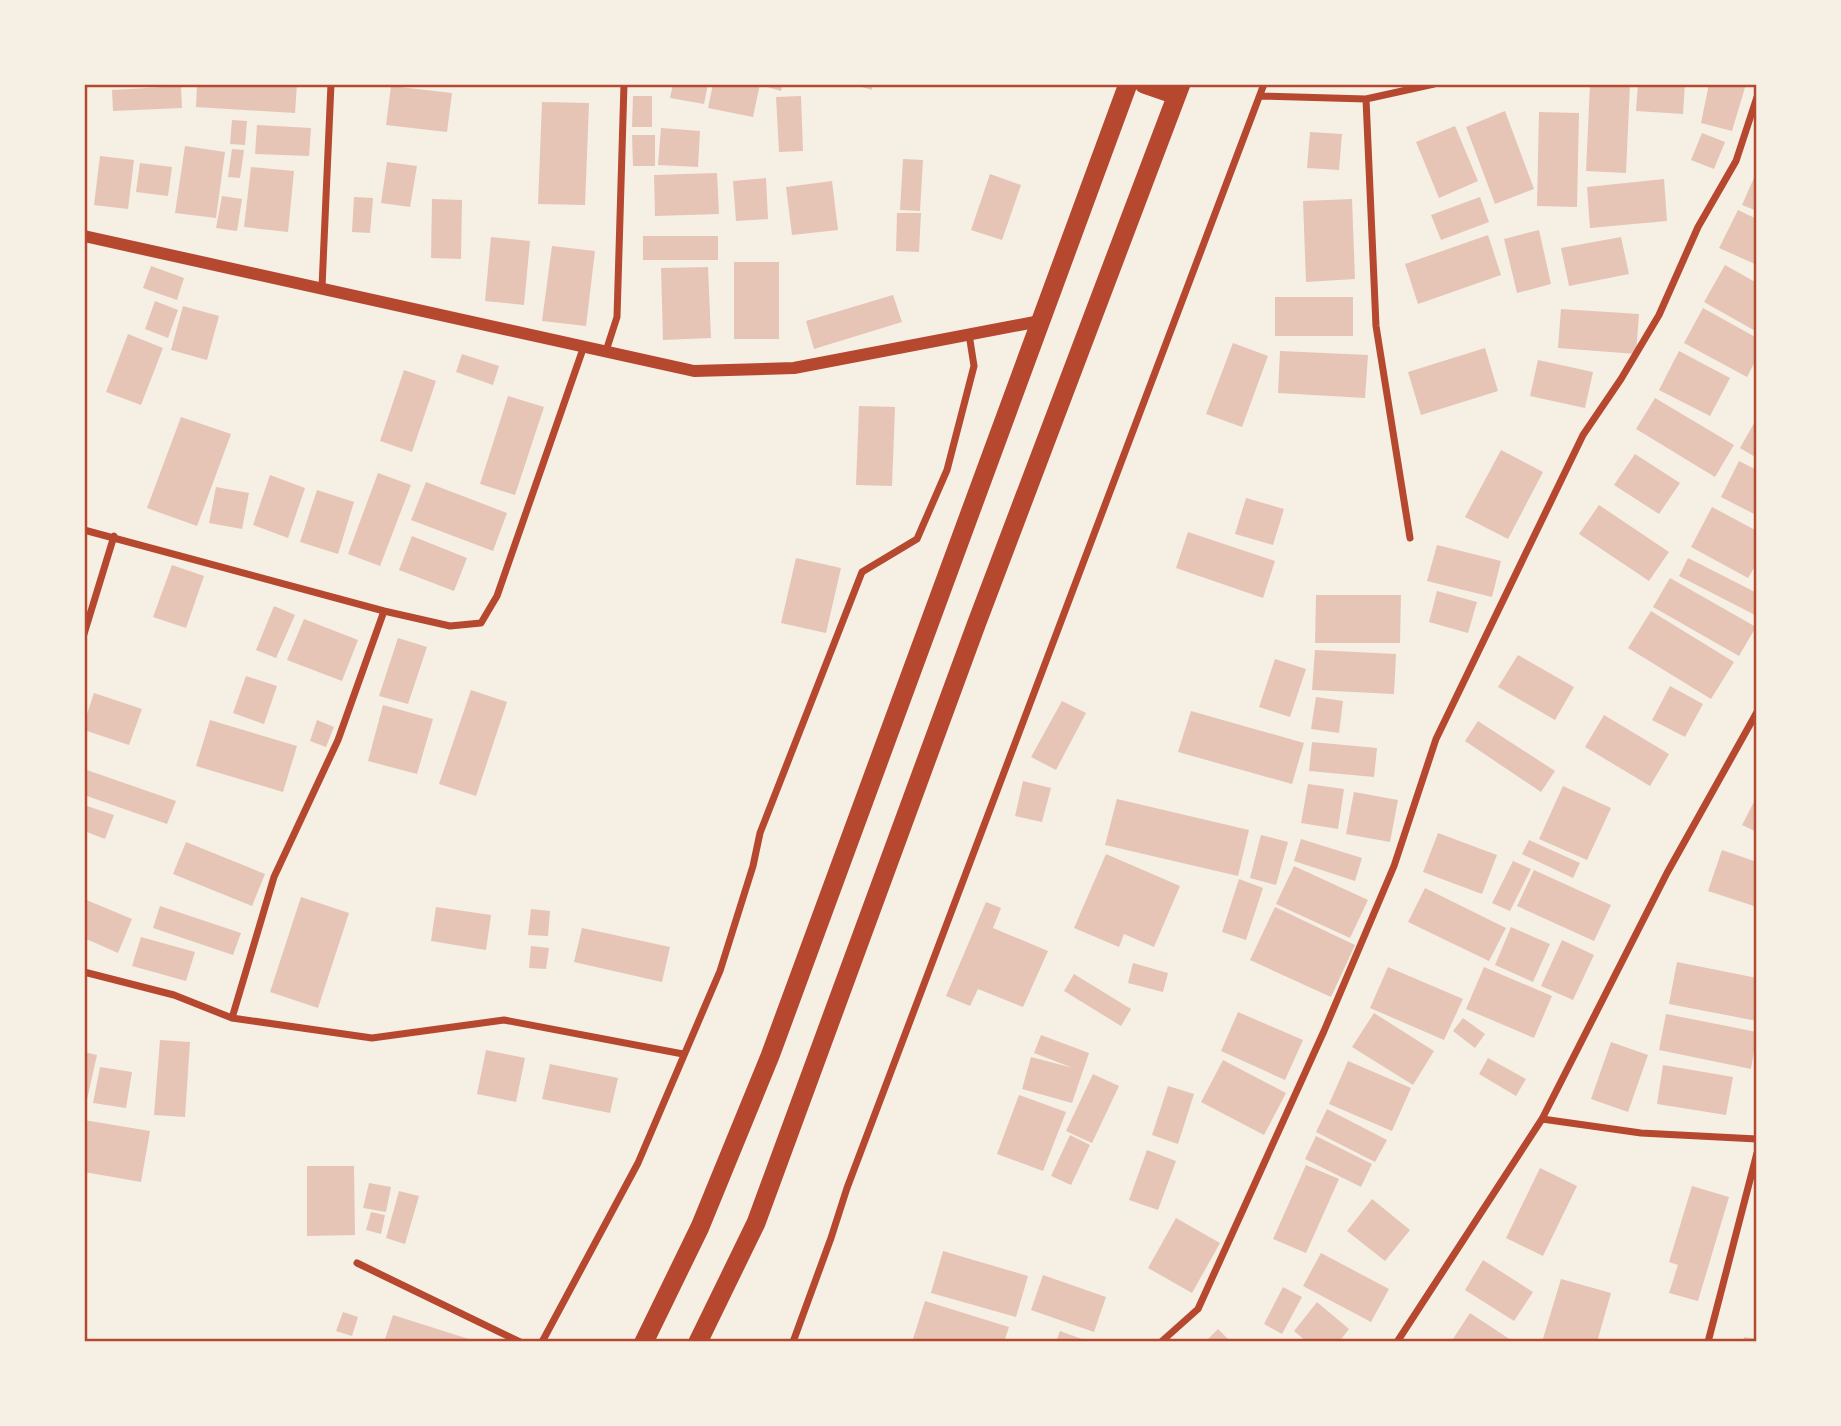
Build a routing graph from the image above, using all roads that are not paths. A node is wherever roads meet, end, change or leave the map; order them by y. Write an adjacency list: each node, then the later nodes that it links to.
1 (331, 84): 12 (street)
2 (624, 84): 16 (street)
3 (1128, 84): 13 (highway)
4 (1144, 84): 7 (highway)
5 (1264, 84): 8 (street)
6 (1434, 84): 10 (street)
7 (1179, 90): 33 (highway)
8 (1261, 96): 10 (street); 34 (street)
9 (1757, 97): 35 (street)
10 (1366, 99): 19 (street)
11 (84, 236): 12 (street)
12 (322, 287): 15 (street)
13 (1041, 321): 14 (street); 32 (highway)
14 (969, 334): 16 (street); 25 (street)
15 (584, 346): 16 (street); 20 (street)
16 (606, 351)
17 (84, 530): 18 (street)
18 (114, 536): 20 (street); 21 (street)
19 (1410, 538)
20 (384, 611): 24 (street)
21 (84, 634)
22 (1757, 712): 26 (street)
23 (84, 972): 24 (street)
24 (232, 1018): 25 (street)
25 (683, 1054): 31 (street)
26 (1542, 1119): 27 (street); 36 (street)
27 (1757, 1139)
28 (1757, 1153): 37 (street)
29 (356, 1263): 30 (street)
30 (520, 1342)
31 (542, 1342)
32 (644, 1342)
33 (698, 1342)
34 (793, 1342)
35 (1161, 1342)
36 (1397, 1342)
37 (1708, 1342)

